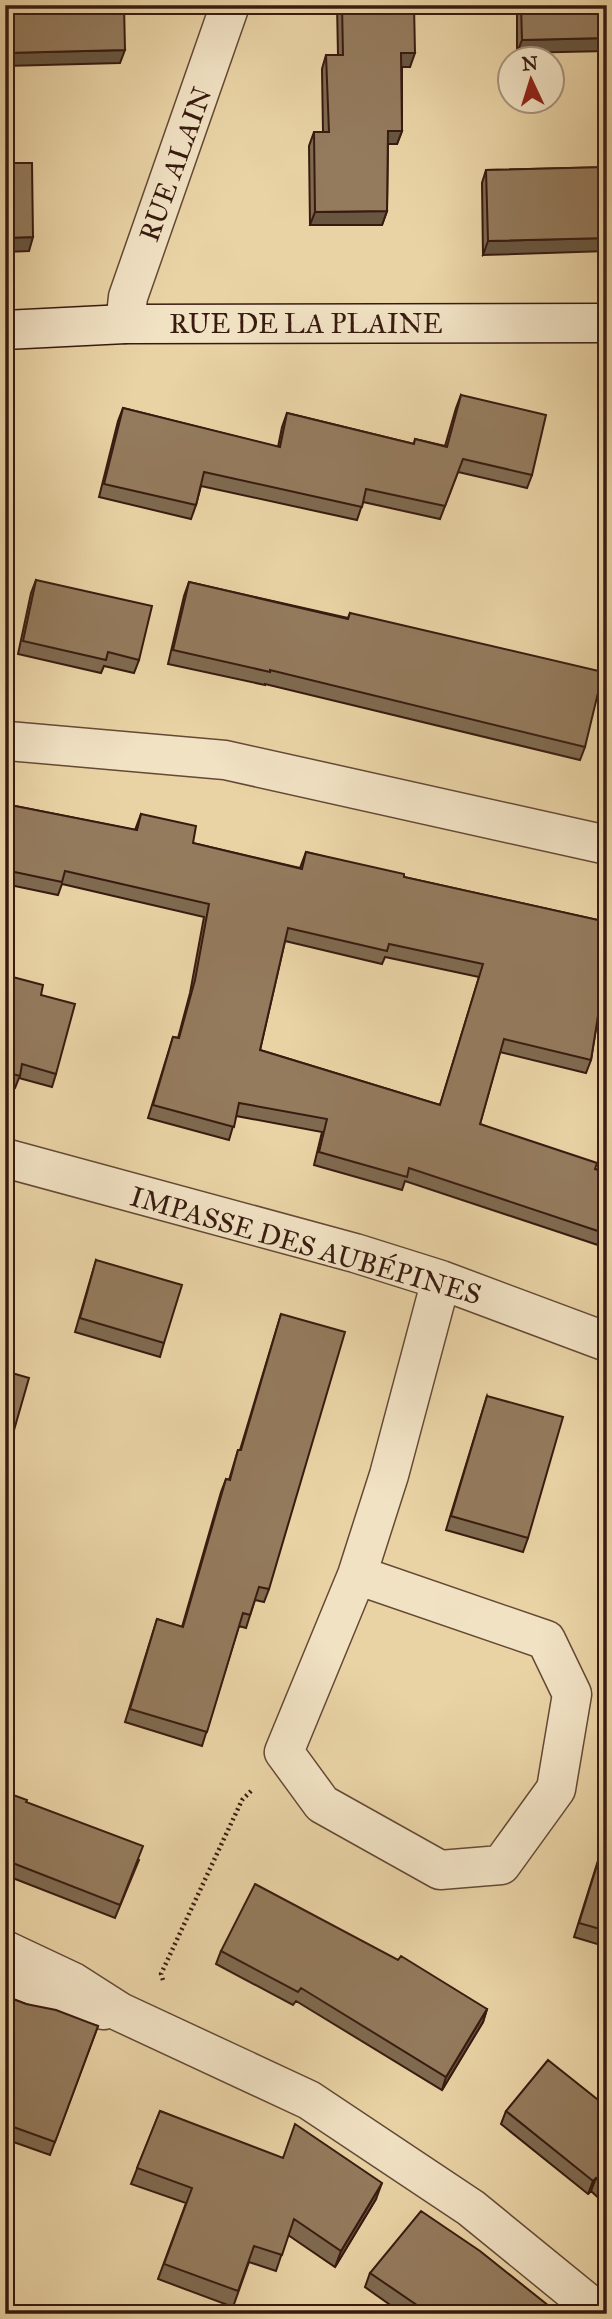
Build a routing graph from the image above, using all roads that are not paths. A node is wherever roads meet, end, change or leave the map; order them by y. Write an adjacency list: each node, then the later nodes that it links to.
1 (230, 5): 3 (street, RUE ALAIN)
2 (607, 323): 3 (street, RUE DE LA PLAINE)
3 (125, 324): 4 (street, RUE DE LA PLAINE)
4 (5, 330)
5 (8, 741): 6 (street)
6 (607, 845)
7 (5, 1158): 8 (street, IMPASSE DES AUBÉPINES)
8 (441, 1280): 9 (street, IMPASSE DES AUBÉPINES); 10 (street)
9 (607, 1342)
10 (357, 1575): 10 (street)
11 (5, 1950): 13 (street)
12 (5, 1989): 13 (street)
13 (120, 2012): 14 (street)
14 (601, 2314)

